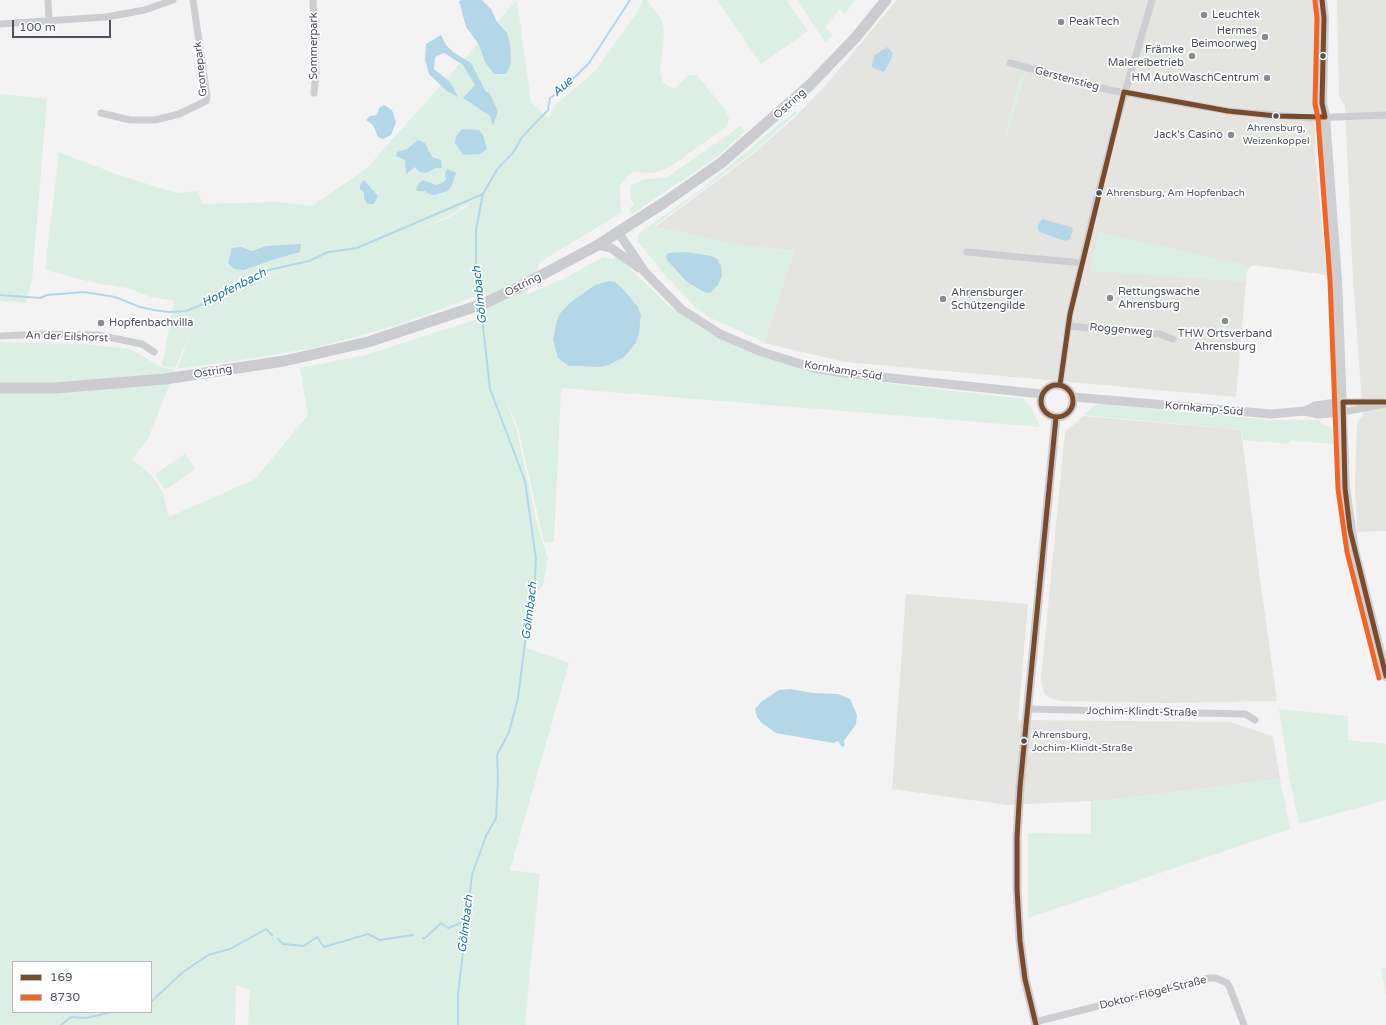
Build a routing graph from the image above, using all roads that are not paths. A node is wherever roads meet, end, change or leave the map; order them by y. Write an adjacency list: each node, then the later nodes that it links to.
1 (48, 0): 9 (street)
2 (173, 0): 9 (street)
3 (193, 0): 14 (street, Gronepark)
4 (313, 0): 13 (street, Sommerpark)
5 (886, 0): 17 (main road, Ostring)
6 (1152, 0): 12 (street)
7 (1322, 0): 16 (main road)
8 (1330, 0): 16 (main road)
9 (49, 21): 10 (street)
10 (0, 24)
11 (1010, 63): 12 (street, Gerstenstieg)
12 (1124, 92): 16 (street, Gerstenstieg); 21 (street)
13 (314, 93)
14 (101, 113)
15 (1386, 115): 16 (street, Gerstenstieg)
16 (1325, 118): 32 (main road)
17 (618, 232): 18 (main road, Ostring); 20 (street); 22 (street, Kornkamp-Süd)
18 (598, 245): 20 (street, Kornkamp-Süd); 28 (main road, Ostring)
19 (968, 252): 21 (street)
20 (620, 254): 22 (street, Kornkamp-Süd)
21 (1082, 263): 23 (street)
22 (645, 272): 29 (street, Kornkamp-Süd)
23 (1068, 326): 25 (street, Roggenweg); 27 (street)
24 (0, 336): 26 (street, An der Eilshorst)
25 (1173, 339)
26 (154, 352)
27 (1060, 385): 29 (street); 30 (street)
28 (0, 388)
29 (1042, 398): 33 (street)
30 (1073, 400): 32 (street, Kornkamp-Süd); 33 (street)
31 (1386, 403): 32 (street)
32 (1343, 407): 34 (main road)
33 (1056, 417): 35 (street)
34 (1386, 676)
35 (1027, 709): 36 (street, Jochim-Klindt-Straße); 37 (street)
36 (1255, 720)
37 (1036, 1024): 38 (street, Doktor-Flögel-Straße)
38 (1244, 1025)

